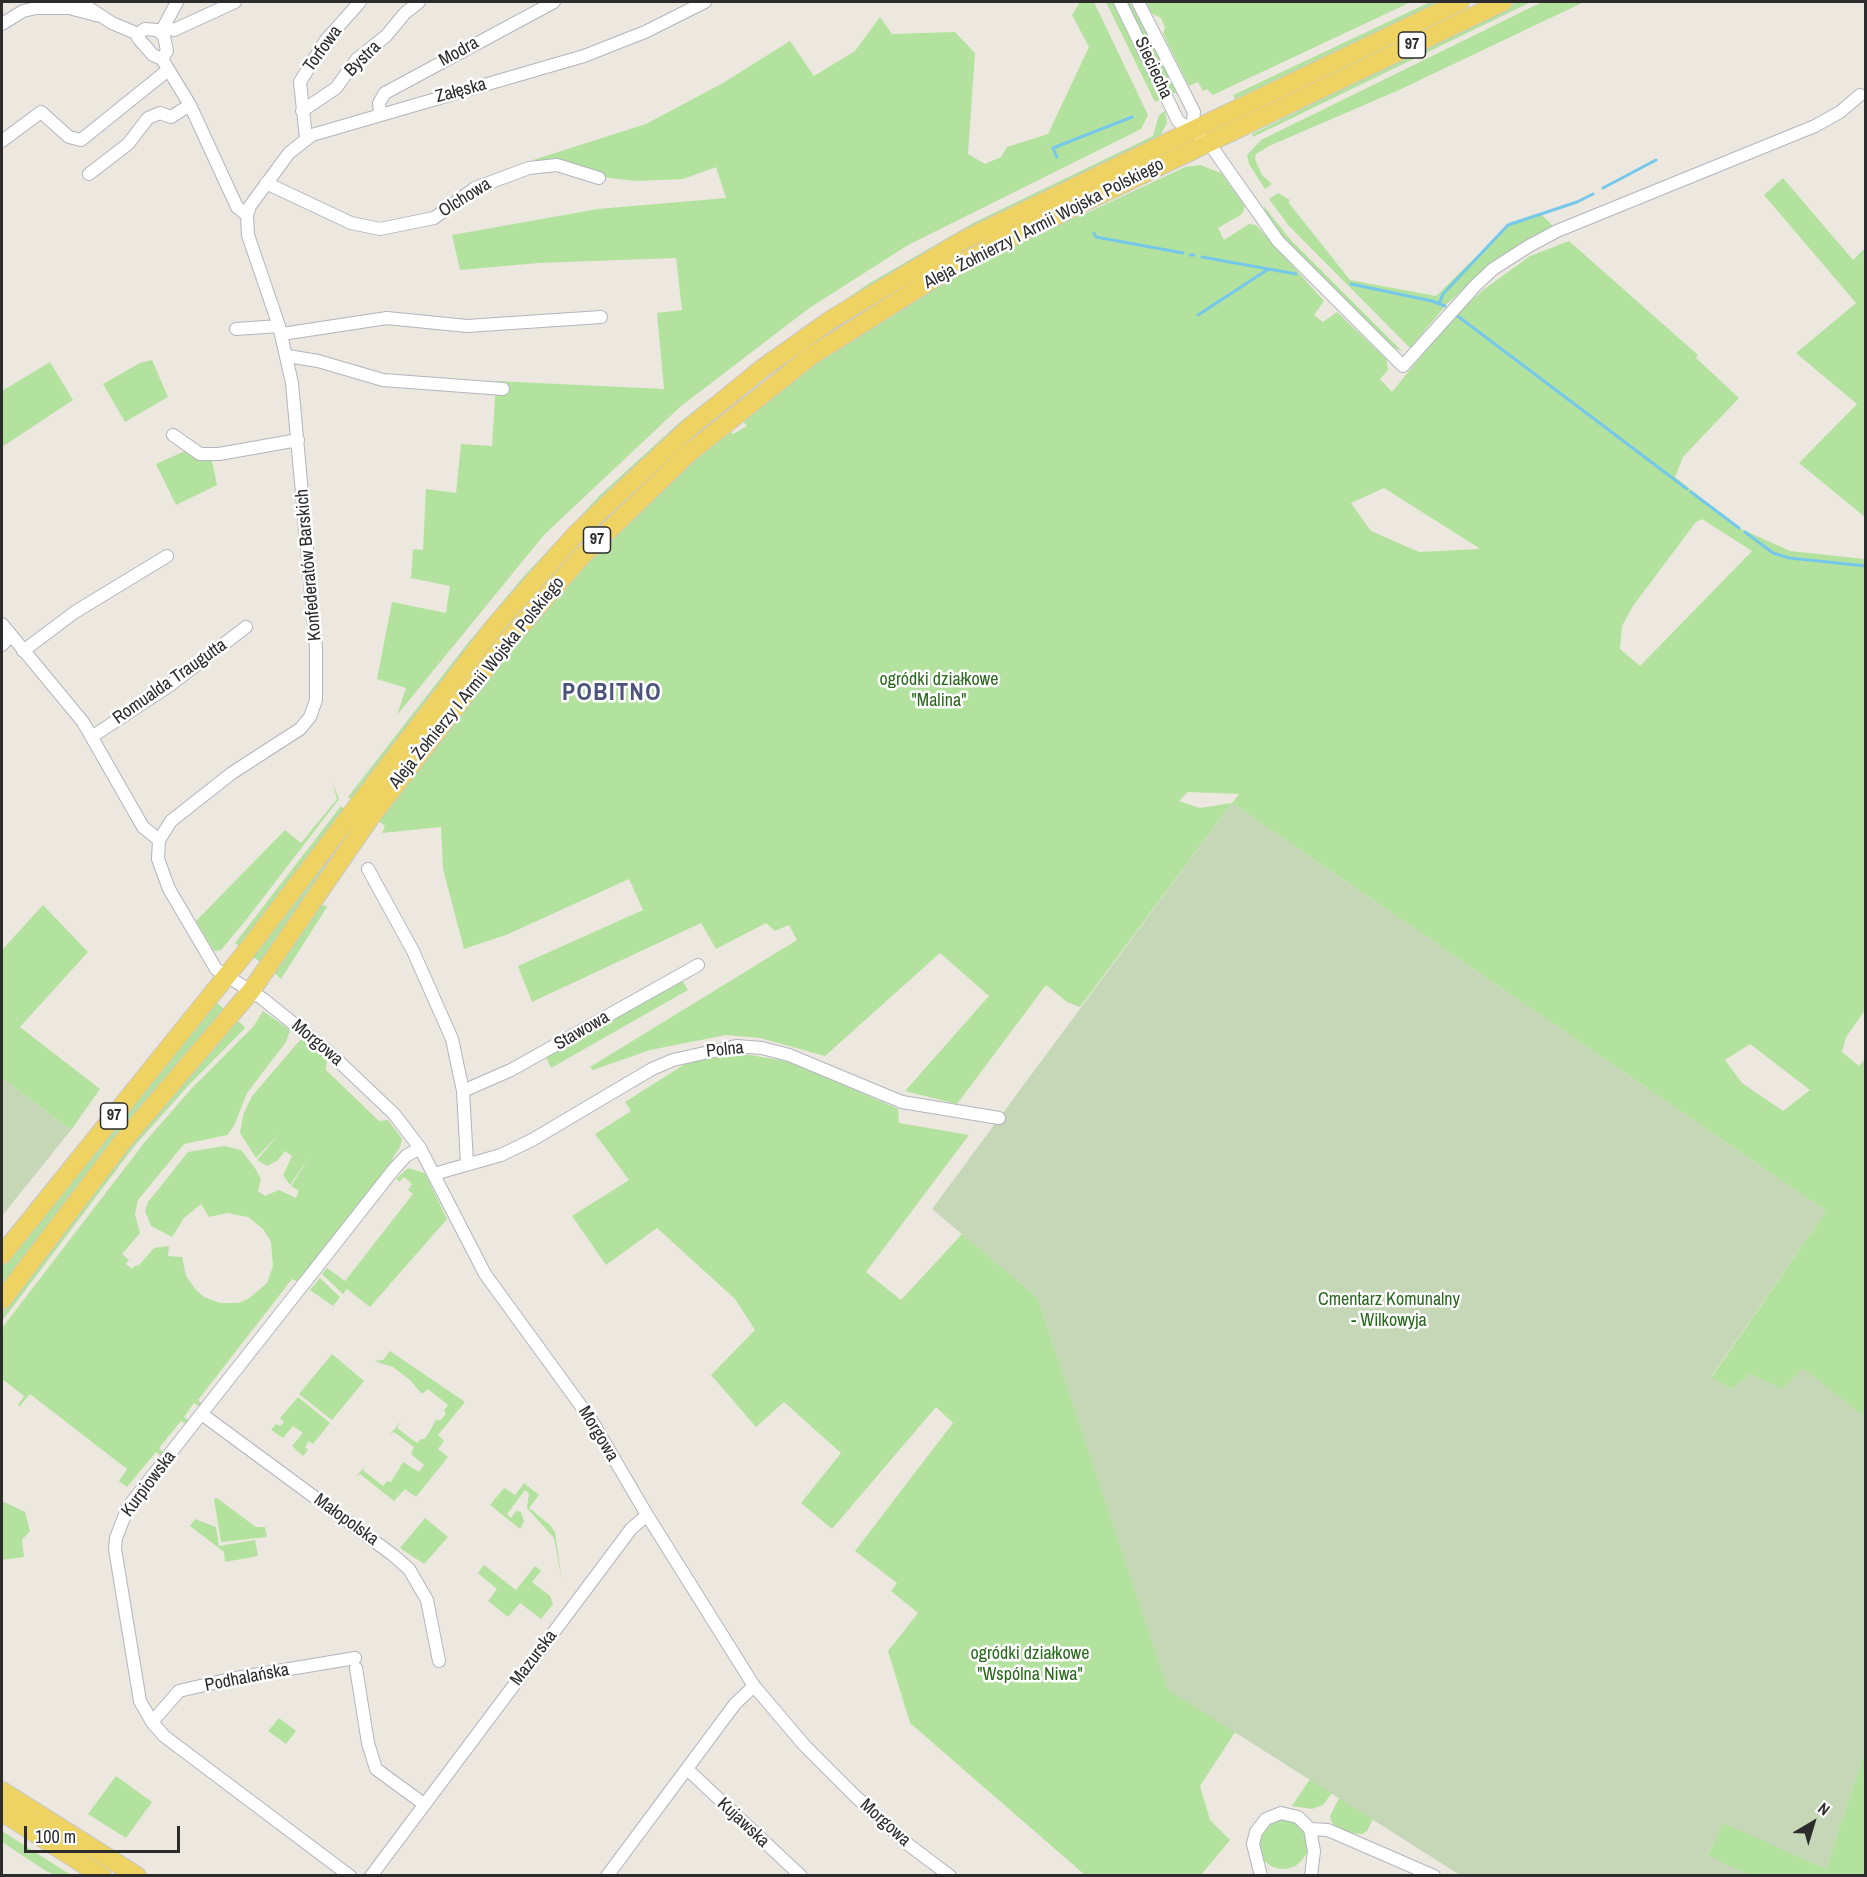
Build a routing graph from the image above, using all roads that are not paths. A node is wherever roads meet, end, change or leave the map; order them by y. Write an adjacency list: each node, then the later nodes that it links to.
1 (80, 2): 13 (street)
2 (177, 2): 15 (street)
3 (235, 2): 15 (street)
4 (360, 2): 21 (street, Torfowa)
5 (419, 2): 21 (street, Bystra)
6 (554, 2): 22 (street, Modra)
7 (705, 2): 12 (street, Załęska)
8 (1120, 2): 23 (street, Sieciecha)
9 (1138, 2): 23 (street, Sieciecha)
10 (1460, 2): 23 (main road, Aleja Żołnierzy I Armii Wojska Polskiego / 97)
11 (1503, 2): 26 (main road, Aleja Żołnierzy I Armii Wojska Polskiego / 97)
12 (681, 7): 22 (street, Załęska)
13 (100, 16): 14 (street); 16 (street)
14 (2, 24)
15 (162, 30): 16 (street); 17 (street)
16 (138, 34): 17 (street)
17 (162, 58): 18 (street, Konfederatów Barskich)
18 (168, 70): 20 (street, Konfederatów Barskich); 25 (street)
19 (1860, 96): 26 (street, Sieciecha)
20 (190, 105): 27 (street); 30 (street, Konfederatów Barskich)
21 (303, 111): 24 (street, Torfowa)
22 (380, 114): 24 (street, Załęska)
23 (1192, 129): 26 (street, Sieciecha); 48 (main road, Aleja Żołnierzy I Armii Wojska Polskiego / 97)
24 (306, 138): 29 (street, Załęska)
25 (2, 141)
26 (1209, 143): 49 (main road, Aleja Żołnierzy I Armii Wojska Polskiego / 97)
27 (89, 174)
28 (599, 178): 29 (street, Olchowa)
29 (266, 183): 30 (street, Załęska)
30 (247, 215): 33 (street, Konfederatów Barskich)
31 (601, 317): 33 (street)
32 (236, 329): 33 (street)
33 (280, 330): 34 (street, Konfederatów Barskich)
34 (288, 356): 35 (street); 37 (street, Konfederatów Barskich)
35 (503, 389)
36 (173, 435): 37 (street)
37 (298, 440): 45 (street, Konfederatów Barskich)
38 (167, 556): 43 (street)
39 (2, 624): 41 (street)
40 (246, 627): 44 (street, Romualda Traugutta)
41 (11, 635): 42 (street); 43 (street)
42 (2, 645)
43 (23, 651): 44 (street)
44 (93, 736): 45 (street)
45 (159, 840): 48 (street)
46 (368, 869): 50 (street)
47 (698, 965): 50 (street, Stawowa)
48 (225, 977): 49 (street); 55 (main road, Aleja Żołnierzy I Armii Wojska Polskiego / 97)
49 (251, 991): 52 (street, Morgowa); 56 (main road, Aleja Żołnierzy I Armii Wojska Polskiego / 97)
50 (463, 1091): 53 (street)
51 (999, 1118): 53 (street, Polna)
52 (420, 1148): 54 (street, Morgowa); 57 (street, Kurpiowska)
53 (467, 1163): 54 (street, Polna)
54 (434, 1174): 58 (street, Morgowa)
55 (2, 1255)
56 (2, 1300)
57 (203, 1414): 59 (street, Małopolska); 61 (street, Kurpiowska)
58 (646, 1515): 60 (street, Morgowa); 64 (street, Mazurska)
59 (439, 1661)
60 (754, 1686): 62 (street); 73 (street, Morgowa)
61 (152, 1722): 64 (street, Podhalańska); 69 (street, Kurpiowska)
62 (687, 1769): 71 (street); 72 (street, Kujawska)
63 (2, 1791): 68 (main road)
64 (424, 1804): 70 (street, Mazurska)
65 (2, 1812): 67 (main road)
66 (1310, 1829): 74 (street); 75 (street); 76 (street)
67 (102, 1875)
68 (137, 1875)
69 (350, 1875)
70 (370, 1875)
71 (607, 1875)
72 (801, 1875)
73 (950, 1875)
74 (1261, 1875)
75 (1311, 1875)
76 (1434, 1875)

